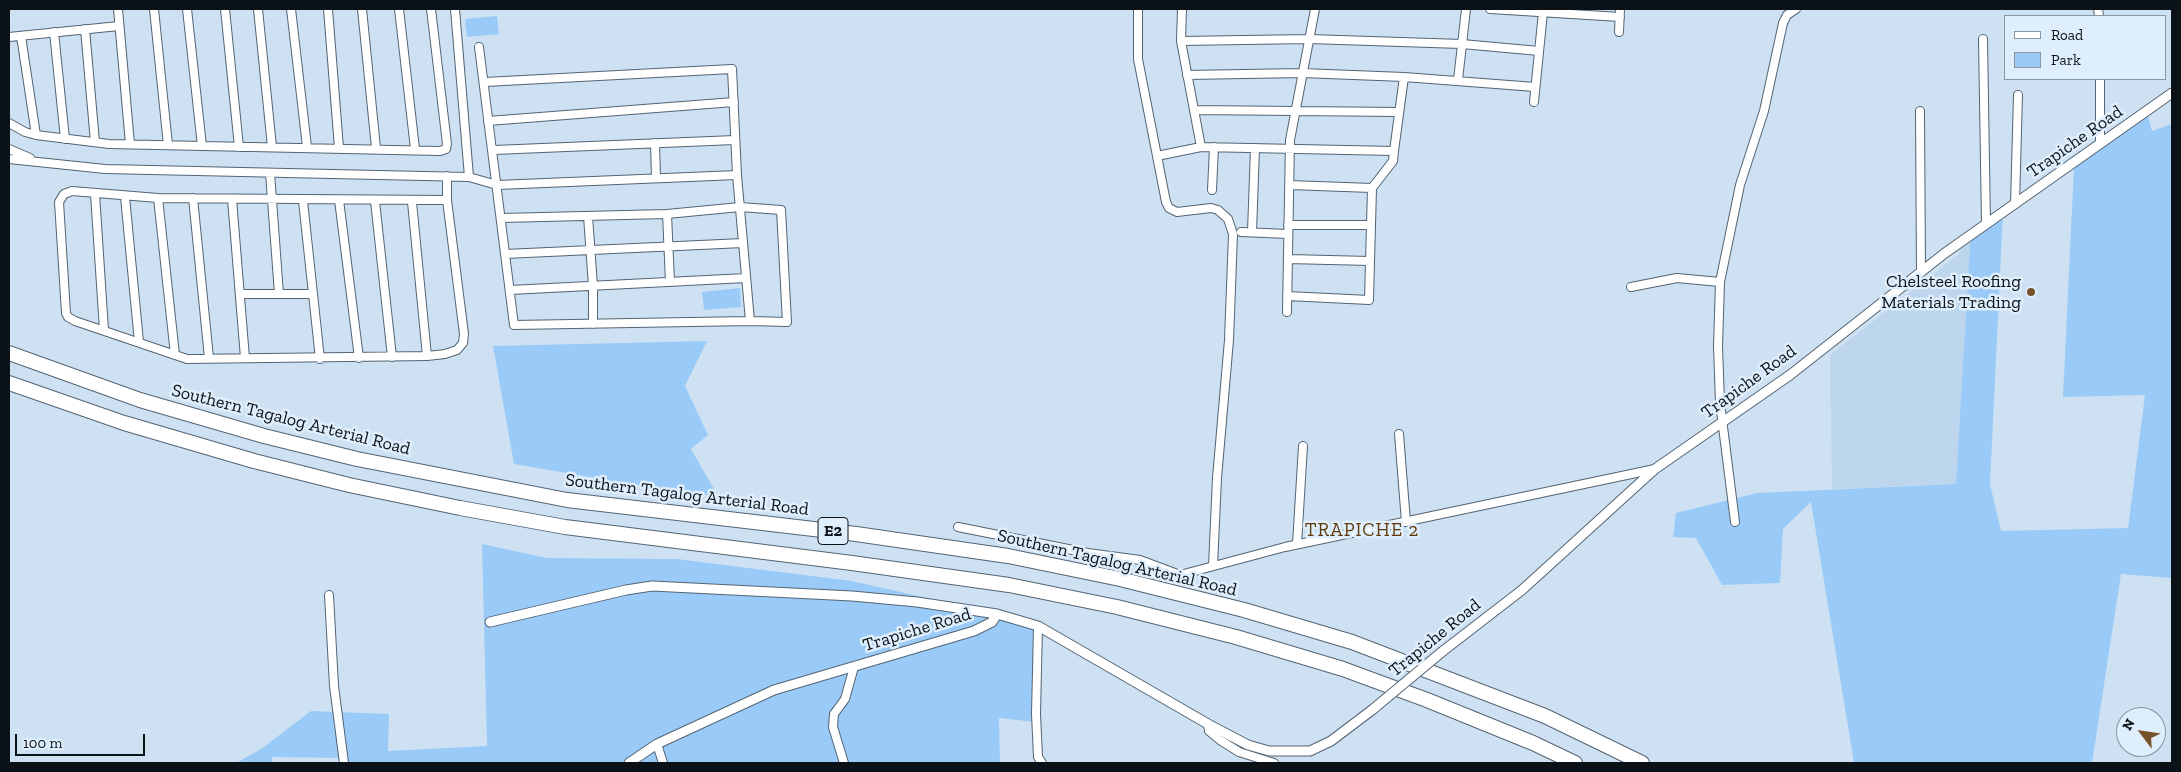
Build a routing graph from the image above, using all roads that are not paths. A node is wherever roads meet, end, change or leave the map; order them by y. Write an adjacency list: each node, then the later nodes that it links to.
1 (118, 9): 21 (street)
2 (154, 9): 57 (street)
3 (187, 9): 58 (street)
4 (225, 9): 59 (street)
5 (258, 9): 60 (street)
6 (291, 9): 61 (street)
7 (328, 9): 64 (street)
8 (362, 9): 65 (street)
9 (399, 9): 67 (street)
10 (431, 9): 67 (street)
11 (455, 9): 78 (street)
12 (1138, 9): 72 (street)
13 (1182, 9): 29 (street)
14 (1315, 9): 27 (street)
15 (1466, 9): 30 (street)
16 (1490, 9): 19 (street)
17 (1620, 9): 20 (street)
18 (1796, 9): 115 (street)
19 (1543, 12): 20 (street); 32 (street)
20 (1620, 17): 24 (street)
21 (119, 26): 22 (street); 55 (street)
22 (85, 29): 23 (street); 53 (street)
23 (54, 32): 25 (street); 51 (street)
24 (1619, 32)
25 (21, 36): 26 (street); 50 (street)
26 (9, 37)
27 (1309, 39): 29 (street); 30 (street); 33 (street)
28 (1983, 39): 100 (street)
29 (1181, 41): 34 (street)
30 (1462, 44): 32 (street); 36 (street)
31 (479, 47): 38 (street)
32 (1539, 51): 39 (street)
33 (1302, 73): 34 (street); 35 (street); 45 (street)
34 (1187, 75): 44 (street)
35 (1404, 76): 36 (street); 47 (street)
36 (1458, 80): 39 (street)
37 (2100, 80): 56 (street)
38 (485, 82): 42 (street); 48 (street)
39 (1535, 87): 43 (street)
40 (2172, 93): 56 (street, Trapiche Road)
41 (2018, 95): 95 (street)
42 (734, 102): 48 (street); 52 (street)
43 (1534, 102)
44 (1194, 110): 45 (street); 62 (street)
45 (1296, 110): 47 (street); 68 (street)
46 (1920, 111): 112 (street)
47 (1399, 112): 71 (street)
48 (488, 121): 70 (street)
49 (9, 123): 50 (street)
50 (36, 135): 51 (street)
51 (65, 139): 53 (street)
52 (735, 140): 54 (street); 76 (street)
53 (94, 142): 55 (street)
54 (655, 143): 70 (street); 79 (street)
55 (130, 144): 57 (street)
56 (2100, 144): 95 (street, Trapiche Road)
57 (168, 145): 58 (street)
58 (202, 146): 59 (street)
59 (239, 147): 60 (street)
60 (272, 147): 61 (street)
61 (307, 147): 64 (street)
62 (1201, 147): 63 (street); 72 (street)
63 (1214, 147): 66 (street); 83 (street)
64 (339, 148): 65 (street)
65 (376, 148): 67 (street)
66 (1255, 148): 68 (street); 104 (street)
67 (415, 149)
68 (1289, 149): 71 (street); 81 (street)
69 (9, 150): 74 (street)
70 (494, 150): 80 (street)
71 (1394, 151): 82 (street)
72 (1157, 156): 145 (street)
73 (9, 159): 74 (street)
74 (35, 160): 75 (street)
75 (270, 173): 77 (street); 89 (street)
76 (737, 175): 79 (street); 96 (street)
77 (448, 176): 78 (street); 92 (street)
78 (469, 177): 80 (street)
79 (656, 178): 80 (street)
80 (497, 185): 99 (street)
81 (1289, 185): 82 (street); 101 (street)
82 (1372, 188): 102 (street)
83 (1212, 190)
84 (95, 194): 85 (street); 126 (street); 126 (street)
85 (125, 197): 86 (street); 127 (street)
86 (158, 198): 87 (street); 129 (street)
87 (193, 198): 88 (street); 132 (street)
88 (232, 199): 89 (street); 119 (street)
89 (272, 199): 90 (street); 120 (street)
90 (303, 200): 91 (street); 121 (street)
91 (339, 200): 93 (street); 134 (street)
92 (447, 200): 94 (street); 130 (street)
93 (375, 201): 94 (street); 131 (street)
94 (412, 202): 130 (street)
95 (2015, 204): 100 (street, Trapiche Road)
96 (740, 207): 97 (street); 106 (street); 124 (street)
97 (666, 214): 98 (street); 107 (street)
98 (588, 216): 99 (street); 108 (street)
99 (501, 218): 109 (street)
100 (1986, 224): 112 (street, Trapiche Road)
101 (1288, 225): 102 (street); 105 (street)
102 (1371, 225): 111 (street)
103 (1241, 232): 104 (street)
104 (1252, 232): 105 (street)
105 (1288, 234): 110 (street)
106 (743, 243): 107 (street); 113 (street)
107 (669, 247): 108 (street); 114 (street)
108 (591, 250): 109 (street); 116 (street)
109 (506, 254): 118 (street)
110 (1288, 259): 111 (street); 122 (street)
111 (1370, 261): 122 (street)
112 (1921, 272): 137 (street, Trapiche Road)
113 (746, 278): 114 (street); 124 (street)
114 (670, 282): 116 (street)
115 (1720, 282): 117 (street); 137 (street)
116 (593, 286): 118 (street); 125 (street)
117 (1631, 287)
118 (510, 290): 125 (street)
119 (240, 294): 120 (street); 133 (street)
120 (279, 294): 121 (street)
121 (313, 294): 135 (street)
122 (1287, 296): 123 (street)
123 (1287, 312)
124 (750, 321): 125 (street)
125 (593, 324)
126 (104, 330): 127 (street)
127 (139, 342): 129 (street)
128 (9, 353): 160 (highway, Southern Tagalog Arterial Road / E2)
129 (174, 355): 132 (street)
130 (427, 356): 131 (street)
131 (392, 357): 134 (street)
132 (209, 358): 133 (street)
133 (246, 358): 135 (street)
134 (359, 358): 135 (street)
135 (320, 359)
136 (9, 383): 159 (highway, E2)
137 (1721, 423): 140 (street, Trapiche Road); 142 (street)
138 (1399, 434): 141 (street)
139 (1303, 446): 144 (street)
140 (1655, 469): 141 (street); 151 (street, Trapiche Road, bridge)
141 (1406, 522): 144 (street)
142 (1735, 522)
143 (958, 527): 145 (street)
144 (1297, 544): 145 (street)
145 (1213, 566)
146 (330, 595): 153 (street)
147 (996, 614): 148 (street); 149 (street, Trapiche Road); 150 (street, Trapiche Road)
148 (490, 622)
149 (1038, 626): 151 (street, Trapiche Road); 157 (street)
150 (854, 667): 152 (street, Trapiche Road); 156 (street)
151 (1208, 724): 158 (street)
152 (657, 744): 154 (street, Trapiche Road); 155 (street)
153 (344, 763)
154 (628, 763)
155 (663, 763)
156 (844, 763)
157 (1042, 763)
158 (1274, 763)
159 (1575, 763)
160 (1642, 763)

